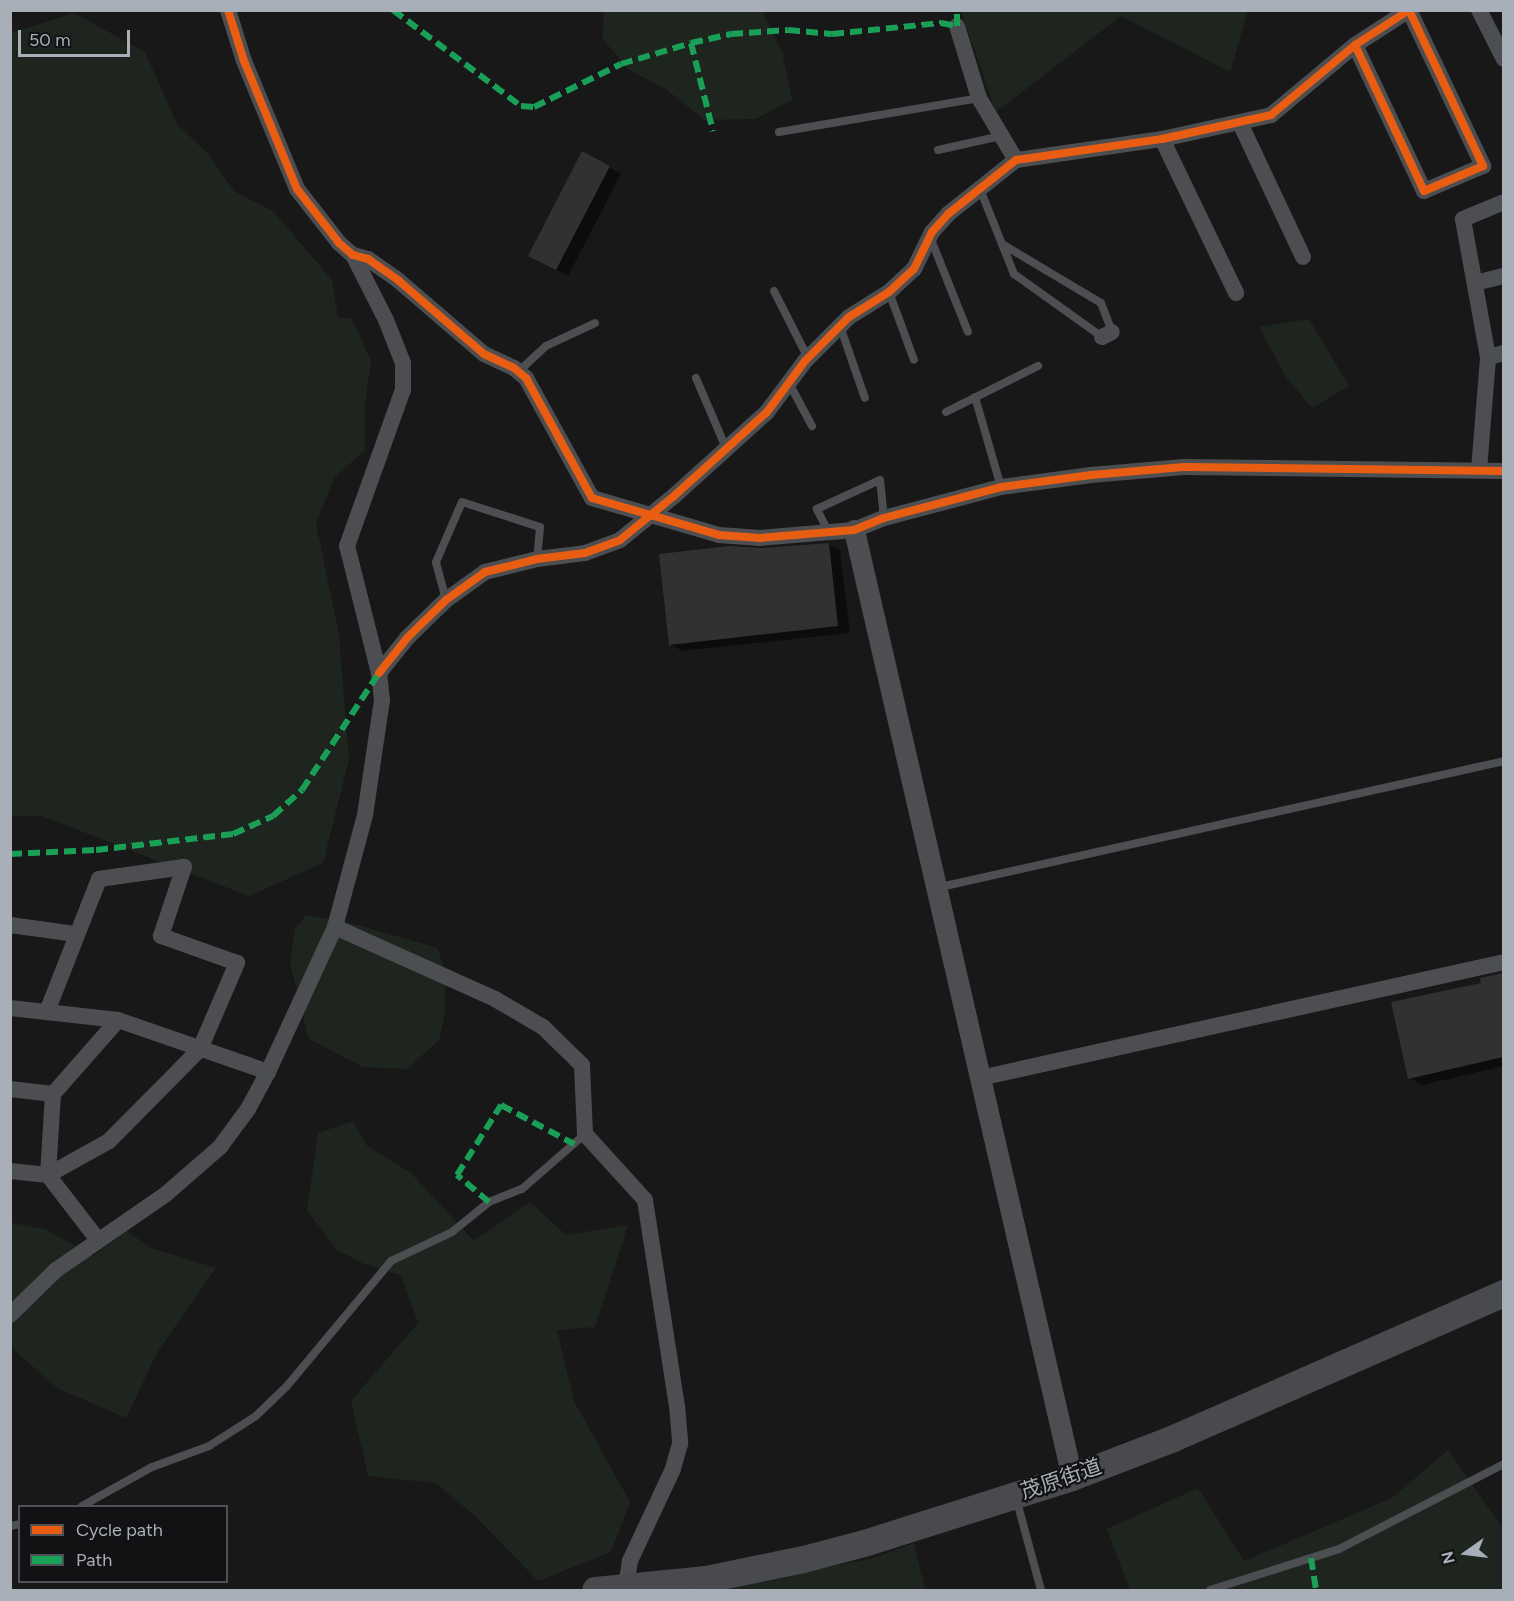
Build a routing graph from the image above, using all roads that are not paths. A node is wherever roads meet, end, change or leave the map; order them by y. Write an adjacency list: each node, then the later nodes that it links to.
1 (228, 10): 17 (street)
2 (1479, 10): 5 (street)
3 (957, 26): 6 (street)
4 (1355, 45): 4 (street); 7 (street)
5 (1503, 59)
6 (979, 98): 8 (lane); 9 (street)
7 (1240, 123): 10 (street); 18 (street)
8 (779, 132)
9 (1001, 136): 11 (lane); 12 (street)
10 (1162, 139): 12 (street); 23 (street)
11 (938, 150)
12 (1016, 160): 13 (street)
13 (980, 188): 15 (street); 16 (lane)
14 (1503, 202): 20 (street)
15 (930, 237): 22 (street); 26 (lane)
16 (1002, 244): 16 (lane)
17 (353, 255): 31 (street); 48 (street)
18 (1303, 257)
19 (1503, 276): 20 (street)
20 (1475, 283): 27 (street)
21 (774, 291): 28 (lane)
22 (889, 292): 25 (street); 29 (lane)
23 (1236, 293)
24 (595, 323): 31 (lane)
25 (840, 326): 28 (street); 35 (lane)
26 (968, 332)
27 (1496, 355): 39 (street)
28 (808, 358): 33 (street)
29 (914, 360)
30 (1038, 366): 34 (lane)
31 (518, 372): 42 (street)
32 (696, 378): 38 (lane)
33 (789, 382): 37 (lane); 38 (street)
34 (975, 397): 36 (lane); 41 (lane)
35 (866, 398)
36 (946, 412)
37 (812, 426)
38 (726, 448): 42 (street)
39 (1479, 470): 40 (street); 41 (street)
40 (1503, 471)
41 (1001, 487): 43 (street)
42 (650, 515): 45 (street); 46 (street)
43 (884, 518): 44 (street); 45 (lane)
44 (854, 530): 45 (street); 50 (street)
45 (828, 531)
46 (537, 559): 47 (street); 47 (lane)
47 (446, 600): 48 (street)
48 (379, 674): 52 (street)
49 (1503, 761): 50 (lane)
50 (936, 888): 60 (street)
51 (10, 925): 53 (street)
52 (335, 927): 59 (street); 63 (street)
53 (76, 934): 56 (street); 58 (street)
54 (1503, 962): 60 (street)
55 (10, 1008): 56 (street)
56 (47, 1012): 57 (street)
57 (118, 1020): 58 (street); 62 (street)
58 (200, 1048): 59 (street); 65 (street)
59 (268, 1072): 66 (street)
60 (980, 1078): 70 (street)
61 (10, 1089): 62 (street)
62 (53, 1094): 65 (street)
63 (585, 1134): 72 (lane); 73 (street)
64 (10, 1171): 65 (street)
65 (48, 1175): 66 (street)
66 (98, 1240): 68 (street)
67 (1503, 1293): 70 (main road, 茂原街道)
68 (10, 1315)
69 (1503, 1464): 76 (lane)
70 (1072, 1477): 71 (main road, 茂原街道)
71 (1015, 1495): 73 (main road, 茂原街道); 75 (lane)
72 (84, 1505)
73 (626, 1586): 74 (main road, 茂原街道)
74 (595, 1590)
75 (1041, 1590)
76 (1210, 1590)

